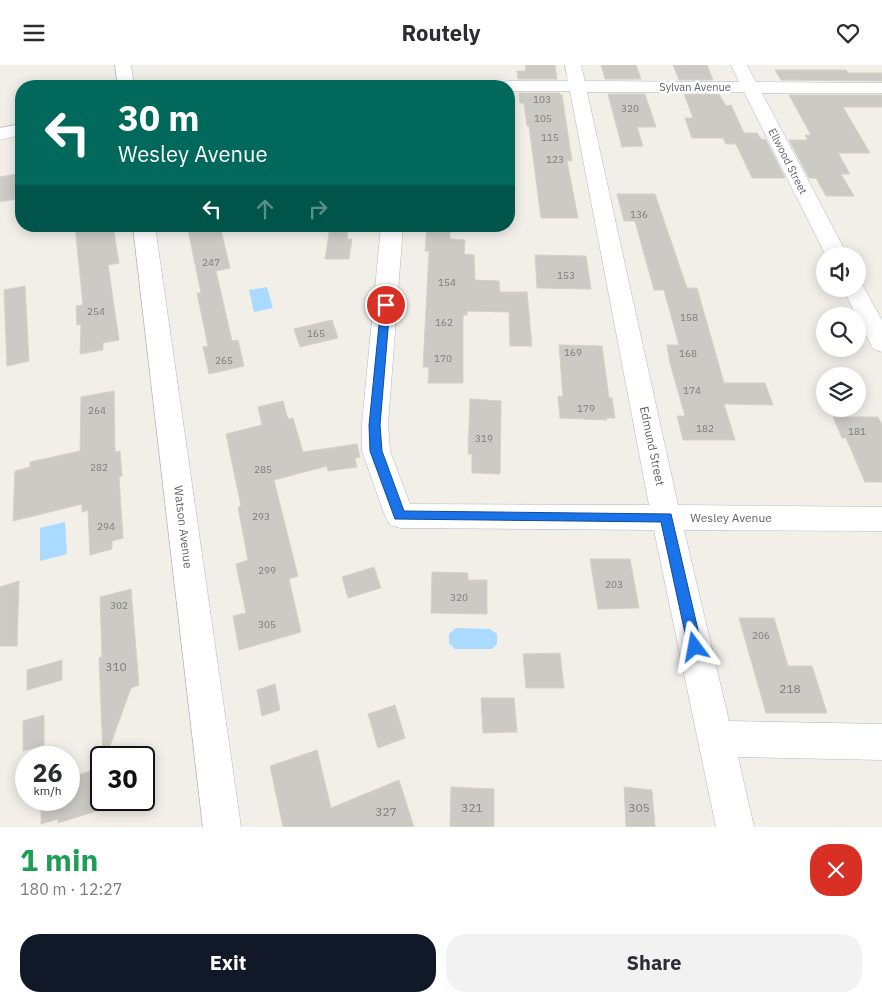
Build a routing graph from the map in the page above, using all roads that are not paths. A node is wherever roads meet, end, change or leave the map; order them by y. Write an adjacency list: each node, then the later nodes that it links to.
1 (123, 65): 4 (street)
2 (739, 65): 6 (street, Ellwood Street)
3 (576, 76): 5 (street, Sylvan Avenue); 6 (street, Sylvan Avenue); 15 (street, Edmund Street)
4 (125, 80)
5 (515, 85)
6 (750, 87): 7 (street, Sylvan Avenue); 12 (street, Ellwood Street)
7 (882, 89)
8 (15, 131): 9 (street)
9 (0, 134)
10 (145, 232): 19 (street, Watson Avenue)
11 (391, 232): 15 (street, Wesley Avenue)
12 (832, 247)
13 (858, 297): 14 (street)
14 (882, 343)
15 (666, 517): 16 (street, Wesley Avenue); 17 (street, Edmund Street)
16 (882, 519)
17 (716, 739): 18 (street); 20 (street, Edmund Street)
18 (882, 742)
19 (222, 827)
20 (735, 827)

